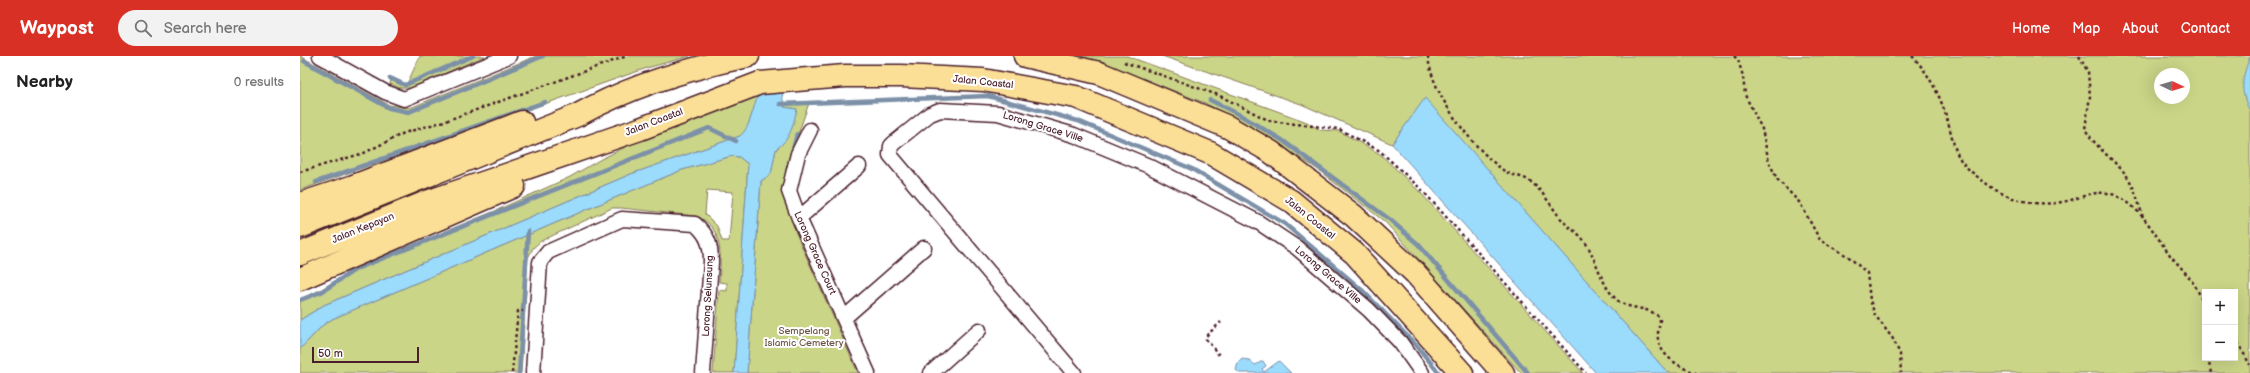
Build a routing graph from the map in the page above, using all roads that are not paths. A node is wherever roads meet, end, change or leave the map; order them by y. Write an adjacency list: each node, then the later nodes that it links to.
1 (320, 56): 2 (street)
2 (509, 56)
3 (748, 56): 5 (highway)
4 (1025, 56): 25 (highway)
5 (609, 98): 10 (highway); 12 (highway)
6 (640, 129): 9 (highway, Jalan Coastal); 15 (highway); 24 (highway, Jalan Coastal)
7 (810, 130): 11 (street, Lorong Grace Court)
8 (859, 166): 11 (street)
9 (427, 202): 14 (highway, Jalan Kepayan)
10 (300, 204)
11 (799, 218): 16 (street, Lorong Grace Court)
12 (300, 228)
13 (924, 248): 16 (street)
14 (300, 254)
15 (300, 279)
16 (844, 318): 20 (street, Lorong Grace Court)
17 (979, 330): 21 (street)
18 (533, 373): 19 (street, Lorong Selunsung)
19 (703, 373)
20 (868, 373)
21 (931, 373)
22 (1074, 373): 23 (street, Lorong Grace Ville)
23 (1422, 373)
24 (1462, 373)
25 (1503, 373)

